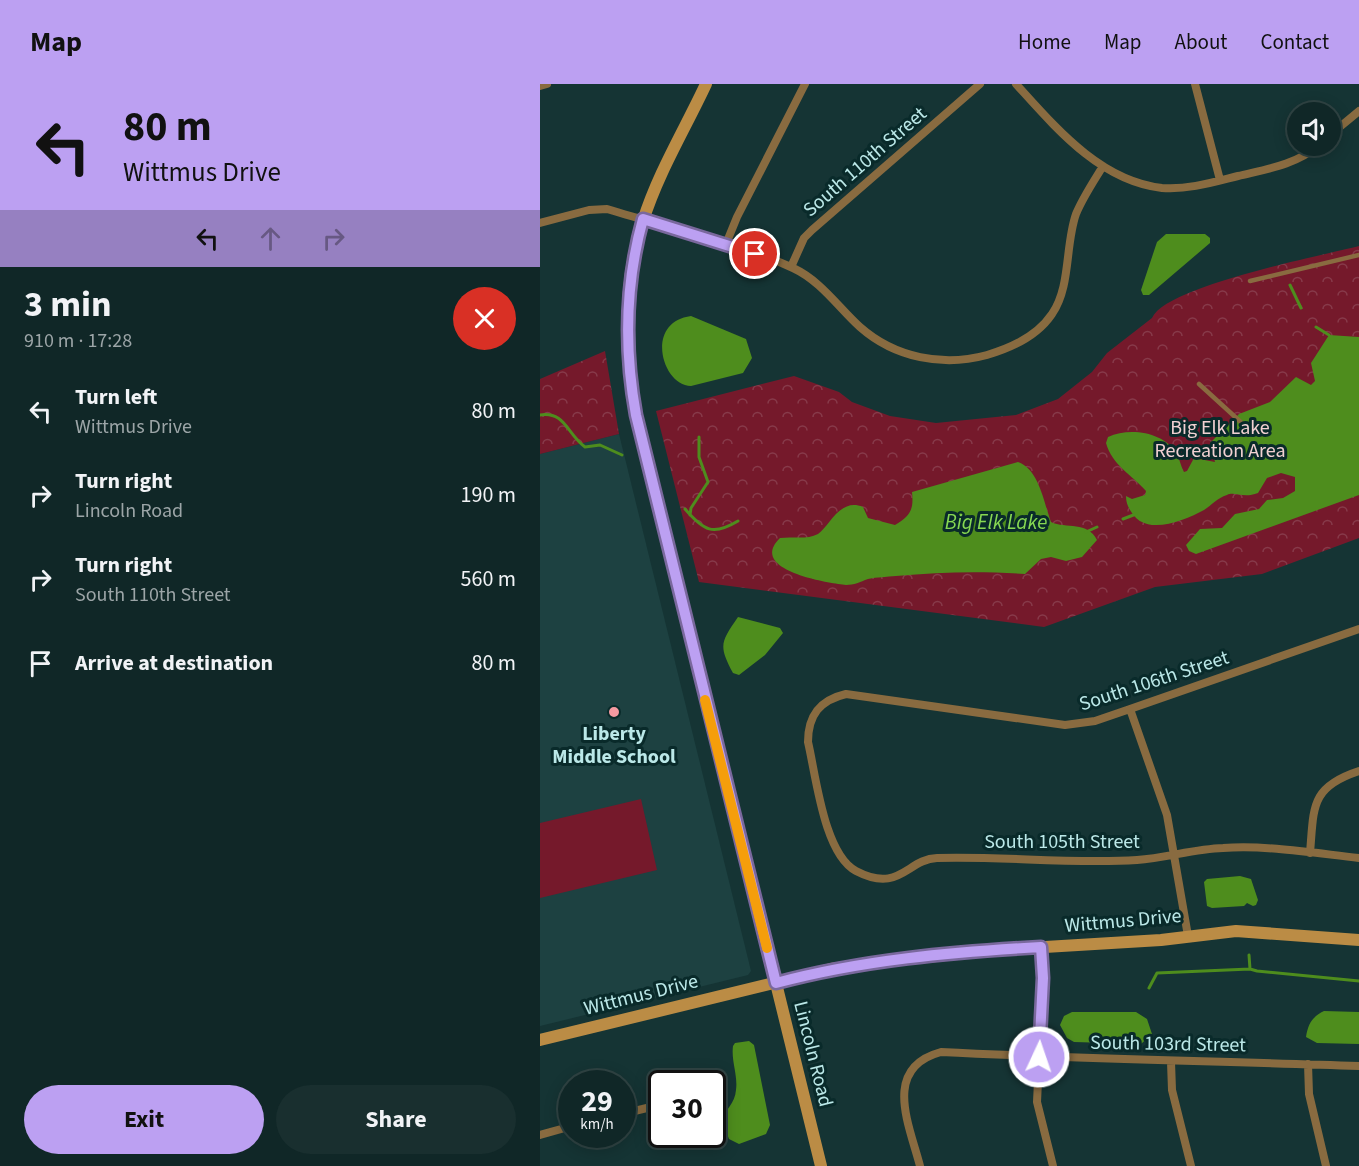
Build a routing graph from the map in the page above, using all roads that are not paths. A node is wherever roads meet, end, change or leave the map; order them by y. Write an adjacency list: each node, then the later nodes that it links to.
1 (547, 84): 7 (street)
2 (706, 84): 13 (street, Lincoln Road)
3 (805, 84): 15 (street)
4 (980, 84): 17 (street, South 110th Street)
5 (1016, 84): 11 (street)
6 (1195, 84): 12 (street)
7 (540, 86)
8 (1359, 111): 9 (street)
9 (1341, 126)
10 (1304, 156): 12 (street)
11 (1103, 166): 12 (street); 17 (street)
12 (1220, 180)
13 (643, 219): 14 (street); 15 (street); 31 (street, Lincoln Road)
14 (540, 223)
15 (726, 244): 17 (street)
16 (1359, 255): 18 (lane)
17 (791, 267)
18 (1250, 281)
19 (1199, 384): 20 (lane)
20 (1244, 425)
21 (1359, 629): 22 (street, South 106th Street)
22 (1130, 709): 25 (street); 27 (street, South 106th Street)
23 (1359, 771): 24 (street)
24 (1310, 853): 25 (street, South 105th Street); 26 (street, South 105th Street)
25 (1174, 854): 27 (street, South 105th Street); 28 (street)
26 (1359, 858)
27 (845, 862)
28 (1188, 936): 29 (street, Wittmus Drive); 30 (street, Wittmus Drive)
29 (1359, 940)
30 (1041, 947): 31 (street, Wittmus Drive); 33 (street)
31 (776, 983): 32 (street, Wittmus Drive); 39 (street, Lincoln Road)
32 (540, 1040)
33 (1039, 1057): 34 (street, South 103rd Street); 40 (street, South 103rd Street); 41 (street)
34 (1171, 1062): 35 (street, South 103rd Street); 42 (street)
35 (1308, 1064): 36 (street, South 103rd Street); 43 (street)
36 (1359, 1066)
37 (558, 1130): 38 (street)
38 (540, 1135)
39 (821, 1166)
40 (920, 1166)
41 (1053, 1166)
42 (1191, 1166)
43 (1326, 1166)

